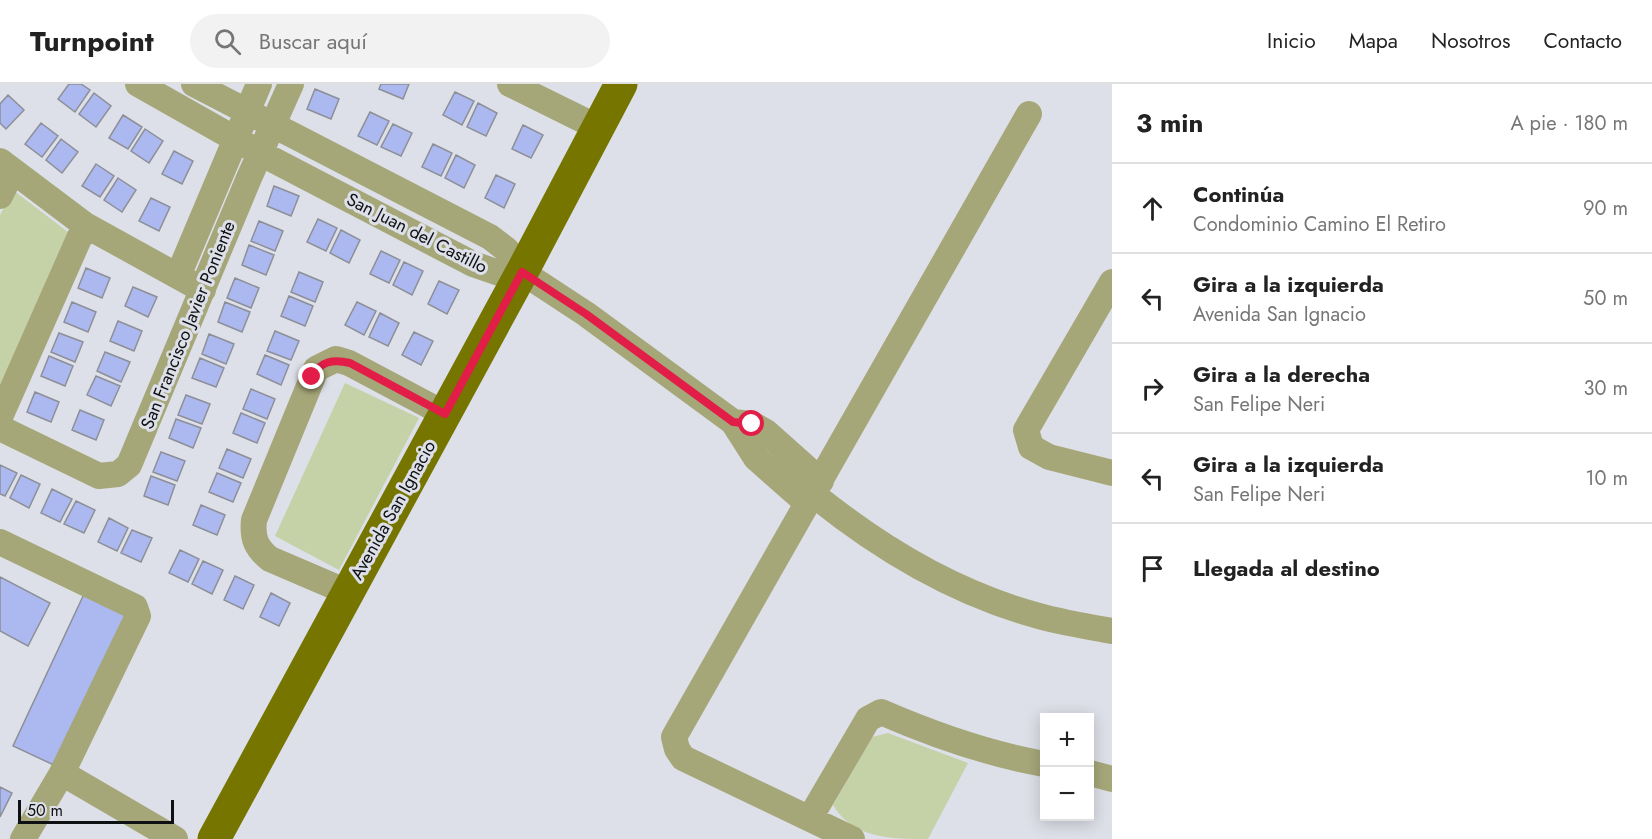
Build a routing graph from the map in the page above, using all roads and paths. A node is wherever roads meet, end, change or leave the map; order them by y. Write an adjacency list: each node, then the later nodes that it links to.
1 (138, 84): 11 (street, San Juan del Castillo)
2 (194, 84): 7 (street, San Juan del Castillo)
3 (259, 84): 7 (street, San Francisco Javier Poniente)
4 (291, 84): 9 (street, San Francisco Javier Poniente)
5 (510, 84): 10 (street)
6 (621, 84): 10 (main road, Avenida San Ignacio)
7 (247, 113): 9 (street, San Juan del Castillo); 11 (street, San Francisco Javier Poniente)
8 (1029, 114): 26 (street)
9 (273, 127): 12 (street, San Francisco Javier Poniente); 13 (street, San Juan del Castillo)
10 (597, 127): 18 (main road, Avenida San Ignacio)
11 (237, 140): 12 (street, San Juan del Castillo); 19 (street, San Francisco Javier Poniente)
12 (260, 153): 15 (street, San Juan del Castillo); 21 (street, San Francisco Javier Poniente)
13 (341, 162): 15 (street); 18 (street, San Juan del Castillo)
14 (6, 166): 16 (street); 17 (street)
15 (327, 188): 18 (street, San Juan del Castillo)
16 (0, 196)
17 (85, 225): 19 (street); 23 (street)
18 (522, 272): 22 (main road, Avenida San Ignacio); 26 (street)
19 (178, 276): 21 (street)
20 (1112, 282): 25 (street)
21 (202, 291): 24 (street, San Francisco Javier Poniente)
22 (445, 414): 28 (main road, Avenida San Ignacio); 28 (street)
23 (0, 417)
24 (0, 428)
25 (1112, 473)
26 (814, 493): 29 (street); 34 (street)
27 (0, 542): 31 (street)
28 (347, 592): 37 (main road, Avenida San Ignacio)
29 (1112, 631)
30 (1040, 763): 34 (street)
31 (62, 773): 35 (street); 36 (street)
32 (1094, 774): 33 (street)
33 (1112, 779)
34 (810, 818): 38 (street)
35 (23, 839)
36 (175, 839)
37 (214, 839)
38 (852, 839)

